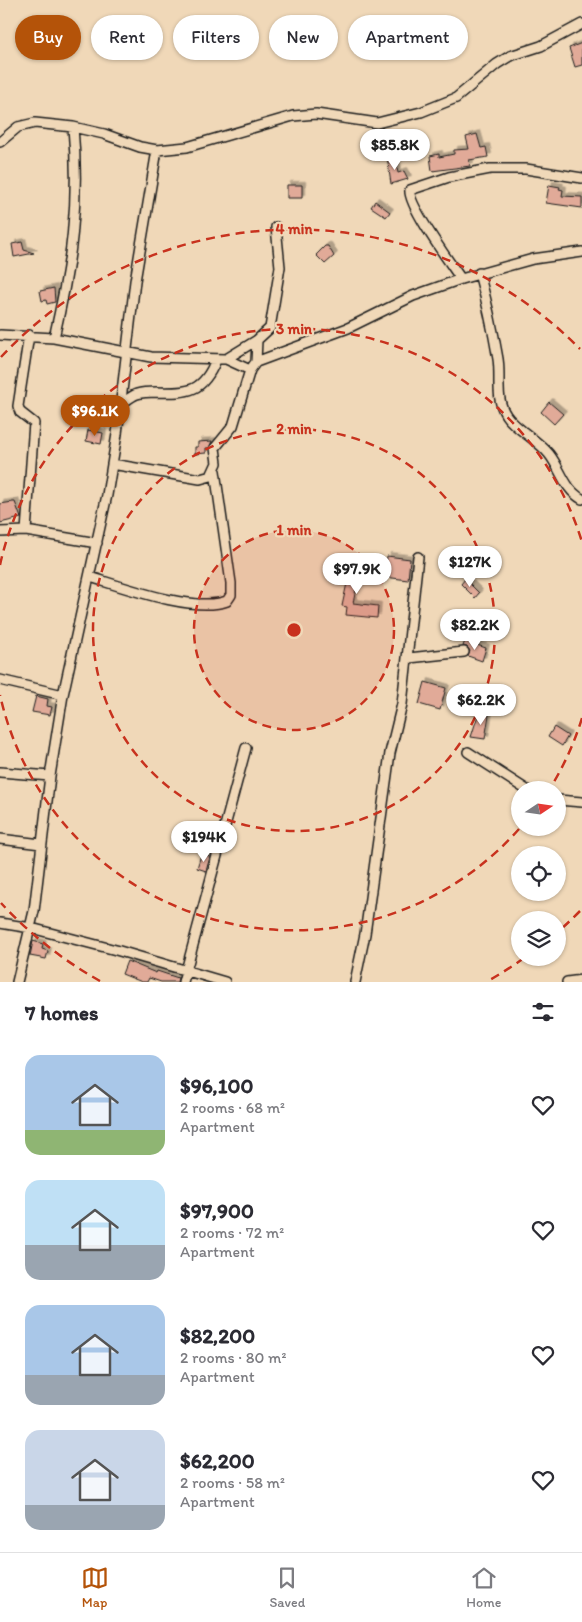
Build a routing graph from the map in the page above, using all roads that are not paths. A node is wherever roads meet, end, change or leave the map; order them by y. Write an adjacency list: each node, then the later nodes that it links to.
1 (582, 24): 4 (street)
2 (73, 127): 3 (street); 4 (street); 12 (street)
3 (0, 142)
4 (157, 150): 14 (street)
5 (582, 178): 9 (street)
6 (276, 227): 13 (street)
7 (582, 252): 8 (street)
8 (479, 273): 9 (street); 22 (street)
9 (461, 279): 17 (street)
10 (0, 336): 11 (street)
11 (29, 336): 12 (street); 23 (street)
12 (54, 338): 14 (street)
13 (257, 340): 15 (street); 17 (street)
14 (125, 353): 16 (street); 19 (street)
15 (226, 359): 16 (street); 18 (street)
16 (216, 360): 19 (street)
17 (256, 362): 18 (street)
18 (250, 370): 21 (street)
19 (120, 405): 20 (street)
20 (112, 464): 21 (street); 25 (street)
21 (214, 471): 27 (street)
22 (582, 499)
23 (26, 531): 24 (street); 25 (street)
24 (0, 532)
25 (97, 543): 27 (street)
26 (418, 557): 29 (street)
27 (90, 577): 31 (street)
28 (464, 652): 29 (street)
29 (409, 658): 48 (street)
30 (0, 680): 31 (street)
31 (63, 695): 35 (street)
32 (246, 748): 43 (street)
33 (468, 752): 36 (street)
34 (0, 772): 35 (street)
35 (50, 776): 40 (street)
36 (513, 781)
37 (566, 801): 38 (street)
38 (582, 802)
39 (0, 839): 40 (street)
40 (41, 844): 42 (street)
41 (0, 923): 42 (street)
42 (31, 928): 43 (street); 45 (street)
43 (187, 970): 46 (street); 47 (street)
44 (582, 980): 49 (street)
45 (17, 982)
46 (183, 982)
47 (225, 982)
48 (355, 982)
49 (568, 982)

